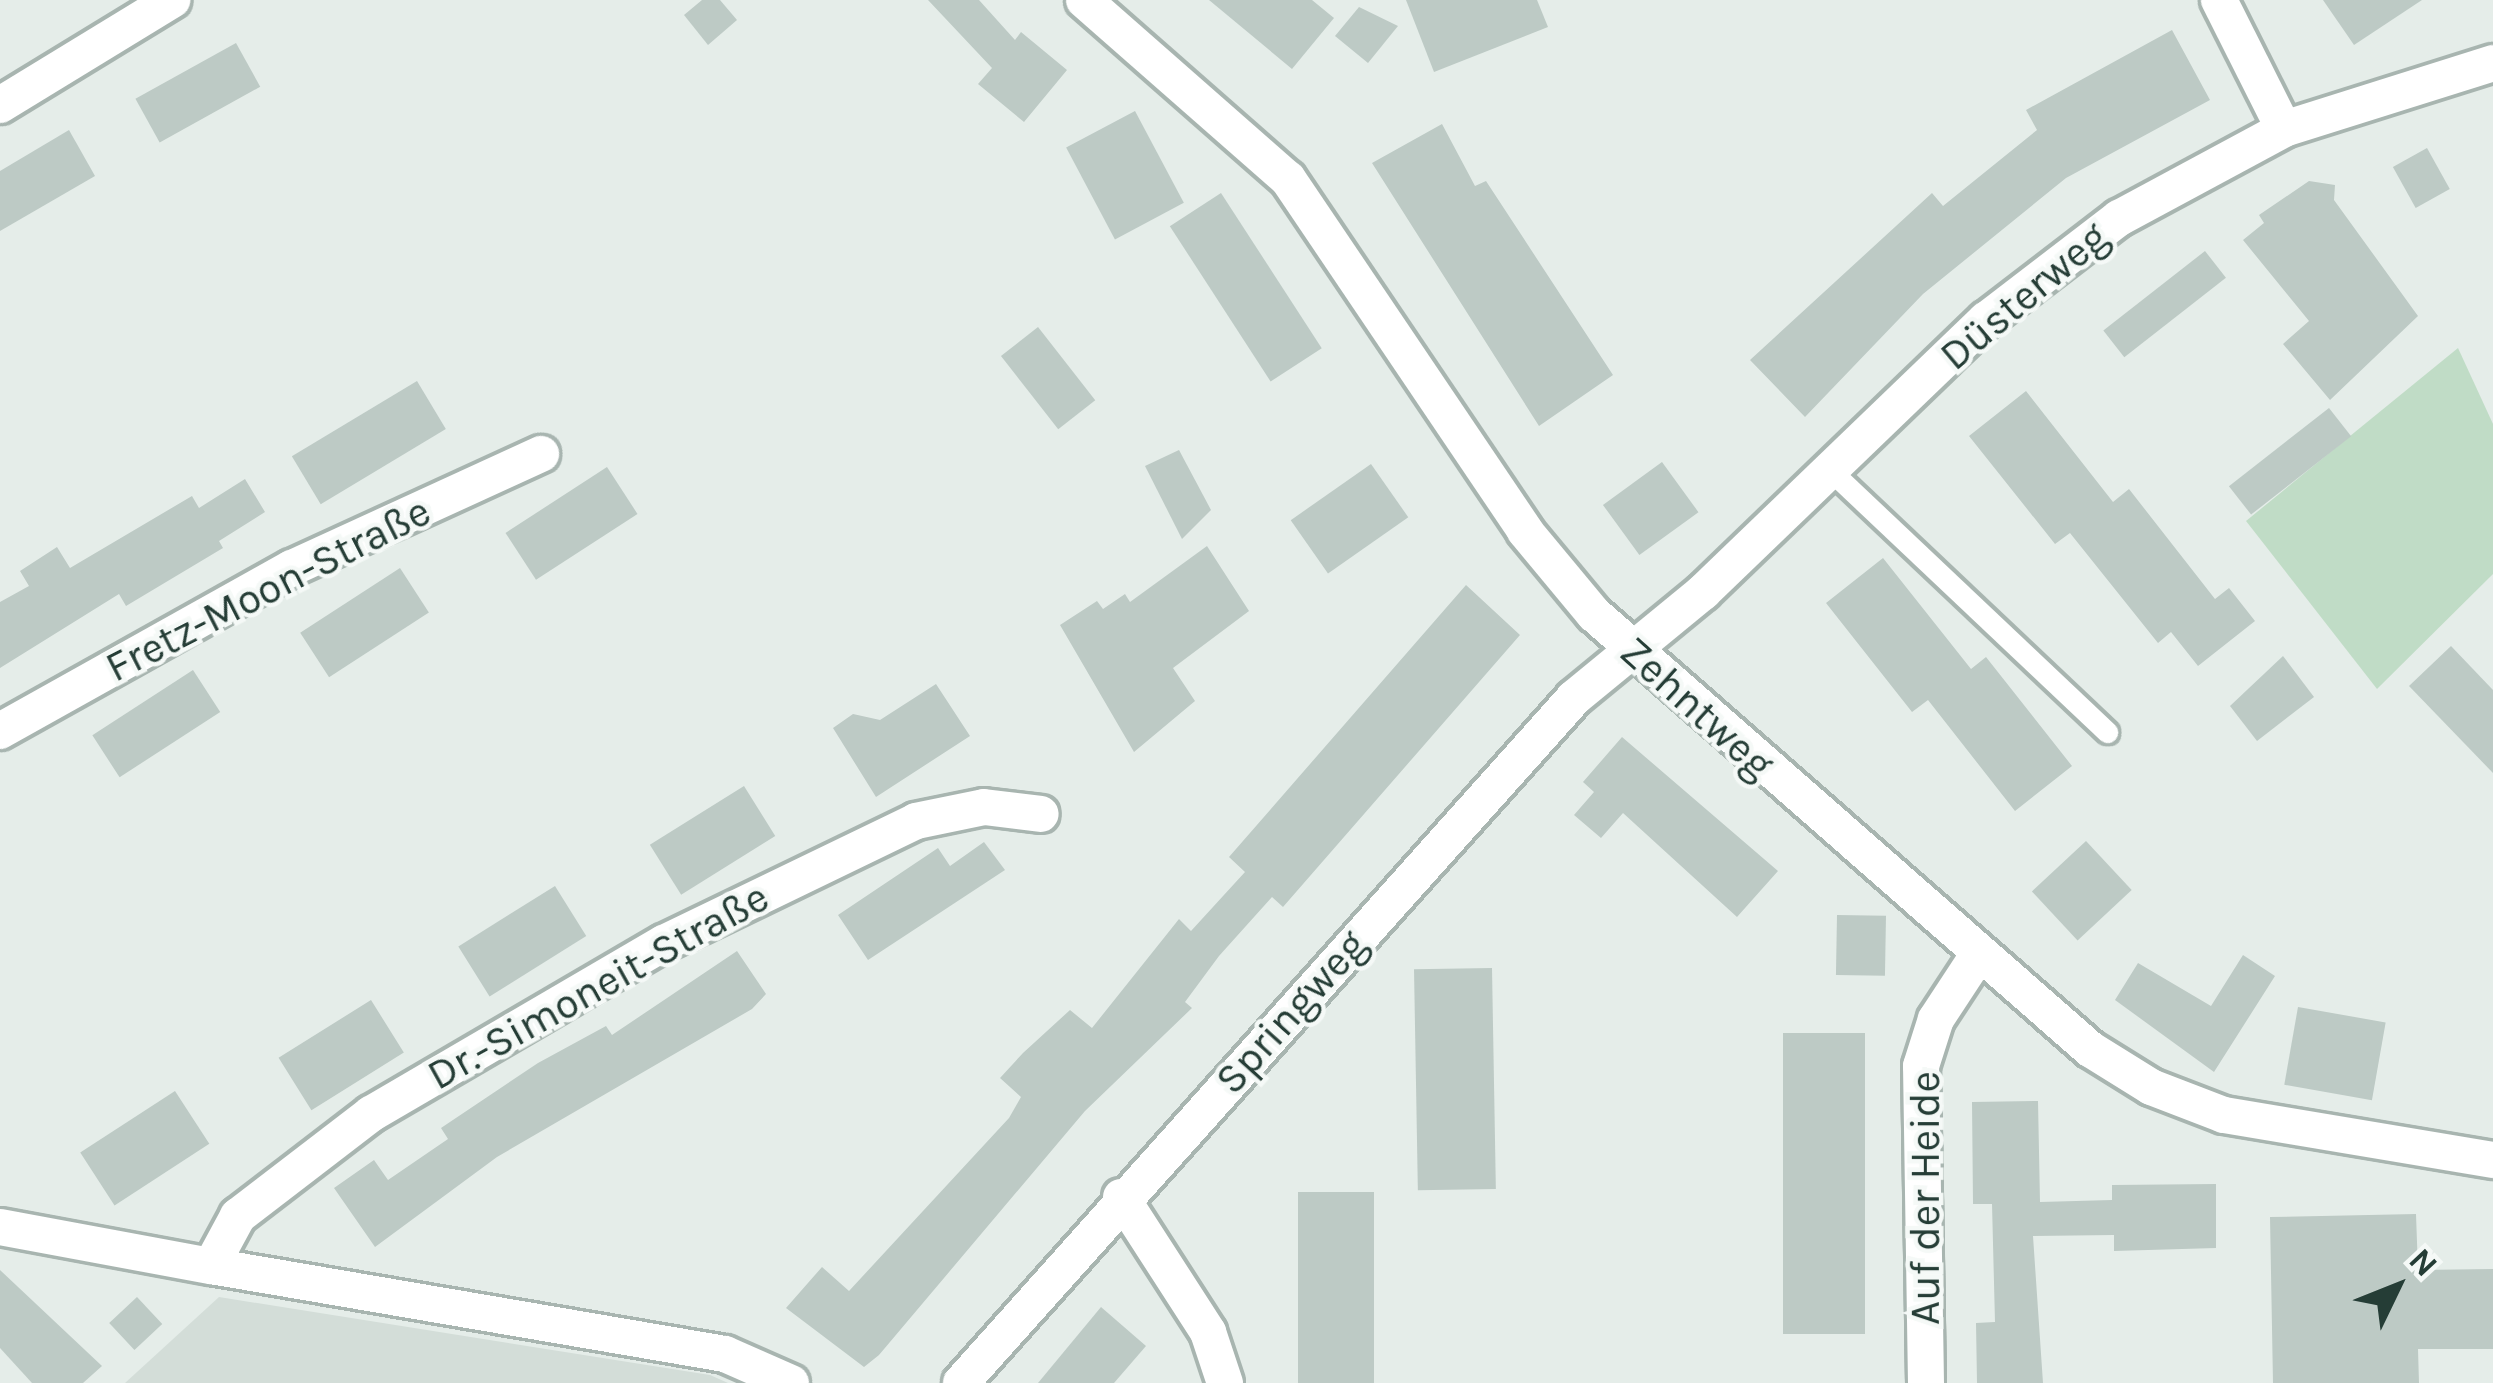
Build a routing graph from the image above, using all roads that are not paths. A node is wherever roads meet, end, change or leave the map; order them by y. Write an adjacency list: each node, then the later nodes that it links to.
1 (172, 0): 5 (street)
2 (1084, 0): 9 (street, Zehntweg)
3 (2219, 0): 6 (street)
4 (2493, 64): 6 (street, Düsterweg)
5 (0, 105)
6 (2284, 129): 8 (street, Düsterweg)
7 (541, 454): 10 (street, Fretz-Moon-Straße)
8 (1829, 470): 9 (street, Düsterweg); 11 (lane)
9 (1630, 650): 13 (street, Zehntweg); 15 (street, Springweg)
10 (0, 731)
11 (2107, 732)
12 (1041, 814): 17 (street, Dr.-Simoneit-Straße)
13 (1978, 955): 14 (street, Zehntweg); 21 (street, Auf der Heide)
14 (2493, 1160)
15 (1121, 1197): 19 (street, Springweg); 20 (street)
16 (0, 1227): 17 (street)
17 (212, 1267): 18 (street)
18 (791, 1383)
19 (961, 1383)
20 (1225, 1383)
21 (1926, 1383)

